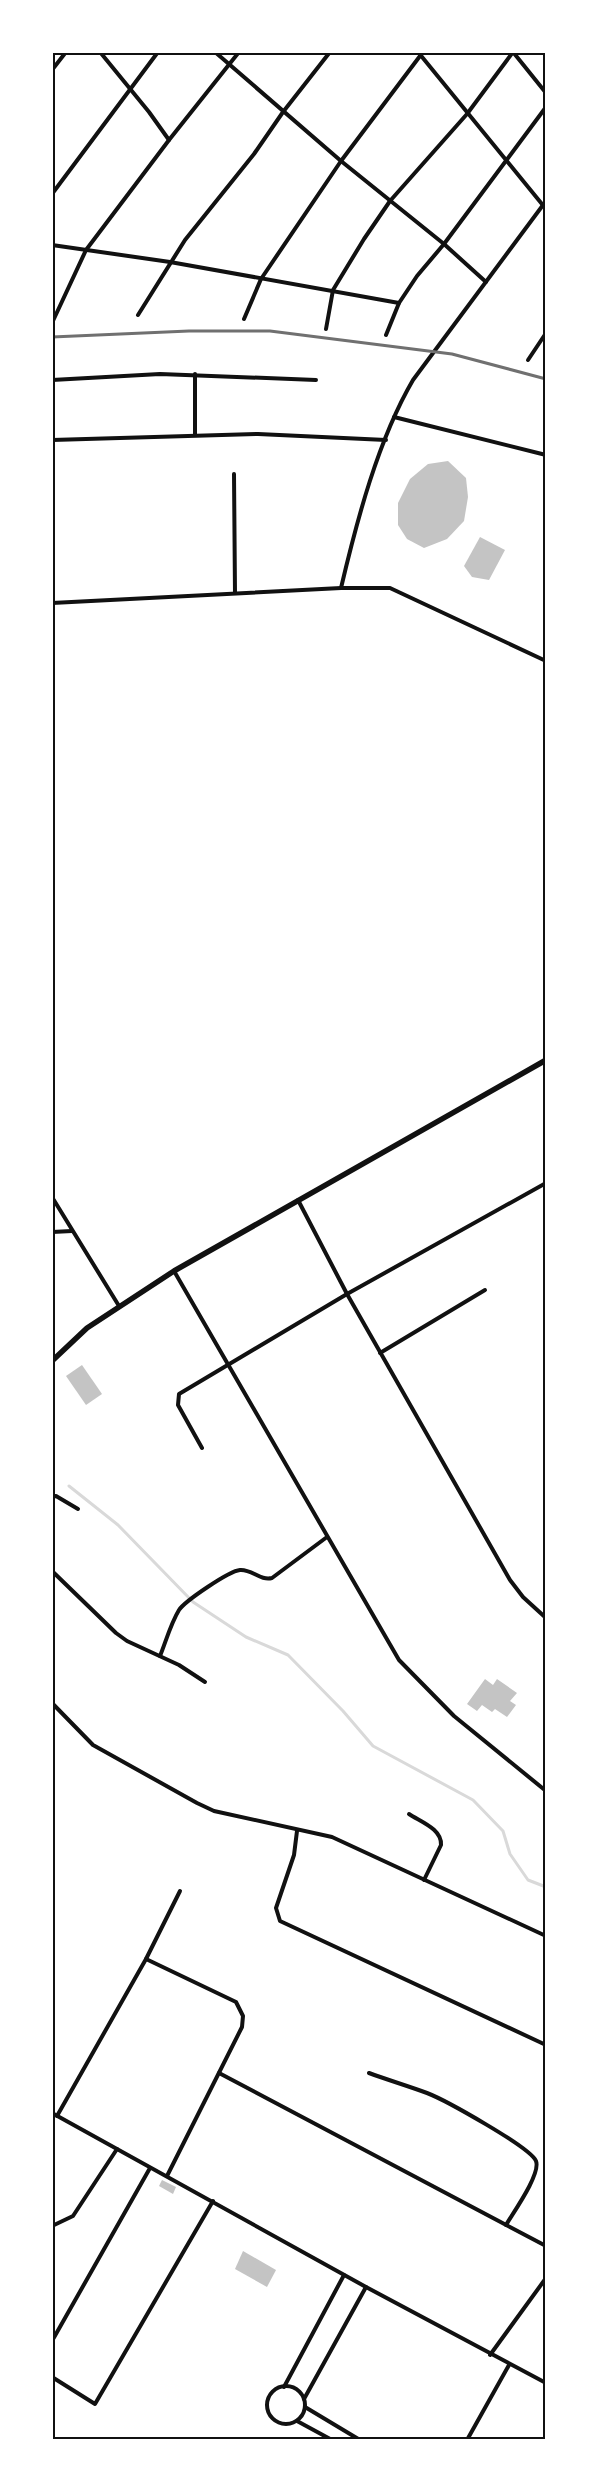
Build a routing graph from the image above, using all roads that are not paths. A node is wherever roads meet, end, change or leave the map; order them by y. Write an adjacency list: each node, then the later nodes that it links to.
1 (66, 52): 10 (street)
2 (100, 52): 11 (street)
3 (158, 52): 11 (street)
4 (215, 52): 9 (street)
5 (239, 52): 9 (street)
6 (330, 52): 14 (street)
7 (513, 52): 12 (street); 15 (street)
8 (420, 53): 15 (street); 18 (street)
9 (230, 65): 14 (street); 16 (street)
10 (52, 70)
11 (131, 89): 16 (street); 19 (street)
12 (546, 93)
13 (546, 107): 17 (street)
14 (283, 112): 18 (street); 25 (street)
15 (467, 114): 17 (street); 20 (street)
16 (169, 140): 24 (street)
17 (505, 160): 21 (street); 22 (street)
18 (341, 161): 20 (street); 26 (street)
19 (52, 194)
20 (390, 201): 22 (street); 28 (street)
21 (544, 205): 27 (street)
22 (444, 244): 27 (street); 29 (street)
23 (52, 245): 24 (street)
24 (86, 250): 25 (street); 32 (street)
25 (170, 262): 26 (street); 30 (street)
26 (261, 278): 28 (street); 31 (street)
27 (486, 282): 40 (street)
28 (333, 290): 29 (street); 33 (street)
29 (399, 303): 35 (street)
30 (138, 315)
31 (244, 320)
32 (52, 323)
33 (326, 329)
34 (546, 333): 36 (street)
35 (386, 335)
36 (528, 360)
37 (195, 374): 38 (street); 39 (street); 41 (street)
38 (52, 380)
39 (316, 380)
40 (394, 417): 43 (street); 44 (street)
41 (195, 434): 42 (street); 43 (street)
42 (52, 440)
43 (386, 440): 46 (street)
44 (546, 455)
45 (234, 474): 47 (street)
46 (341, 588): 47 (street); 49 (street)
47 (235, 593): 48 (street)
48 (52, 603)
49 (546, 661)
50 (546, 1060): 53 (main road)
51 (546, 1182): 58 (street)
52 (52, 1197): 54 (street)
53 (298, 1200): 56 (main road); 58 (street)
54 (72, 1231): 55 (street); 59 (street)
55 (52, 1232)
56 (174, 1271): 59 (main road); 62 (street)
57 (485, 1290): 60 (street)
58 (346, 1294): 60 (street); 62 (street)
59 (119, 1306): 61 (main road)
60 (380, 1353): 68 (street)
61 (52, 1361)
62 (228, 1366): 63 (street); 66 (street)
63 (202, 1448)
64 (52, 1497): 65 (street)
65 (78, 1509)
66 (327, 1537): 69 (street); 72 (street)
67 (52, 1570): 69 (street)
68 (546, 1618)
69 (160, 1656): 70 (street)
70 (205, 1682)
71 (52, 1702): 74 (street)
72 (546, 1791)
73 (409, 1814): 75 (street)
74 (297, 1831): 75 (street); 79 (street)
75 (424, 1880): 77 (street)
76 (180, 1891): 78 (street)
77 (546, 1936)
78 (146, 1959): 80 (street); 82 (street)
79 (546, 2045)
80 (219, 2073): 85 (street); 88 (street)
81 (369, 2074): 88 (street)
82 (55, 2114): 83 (street)
83 (117, 2149): 84 (street); 87 (street)
84 (150, 2168): 85 (street); 93 (street)
85 (167, 2176): 86 (street)
86 (213, 2201): 90 (street); 96 (street)
87 (52, 2226)
88 (506, 2226): 89 (street)
89 (546, 2246)
90 (344, 2275): 92 (street); 98 (street)
91 (546, 2278): 94 (street)
92 (366, 2287): 94 (street); 99 (street)
93 (52, 2341)
94 (490, 2354): 95 (street)
95 (509, 2365): 97 (street); 104 (street)
96 (52, 2377)
97 (546, 2383)
98 (284, 2387): 99 (street); 101 (street)
99 (304, 2399): 100 (street)
100 (305, 2407): 101 (street); 103 (street)
101 (297, 2421): 102 (street)
102 (332, 2440)
103 (360, 2440)
104 (467, 2440)

